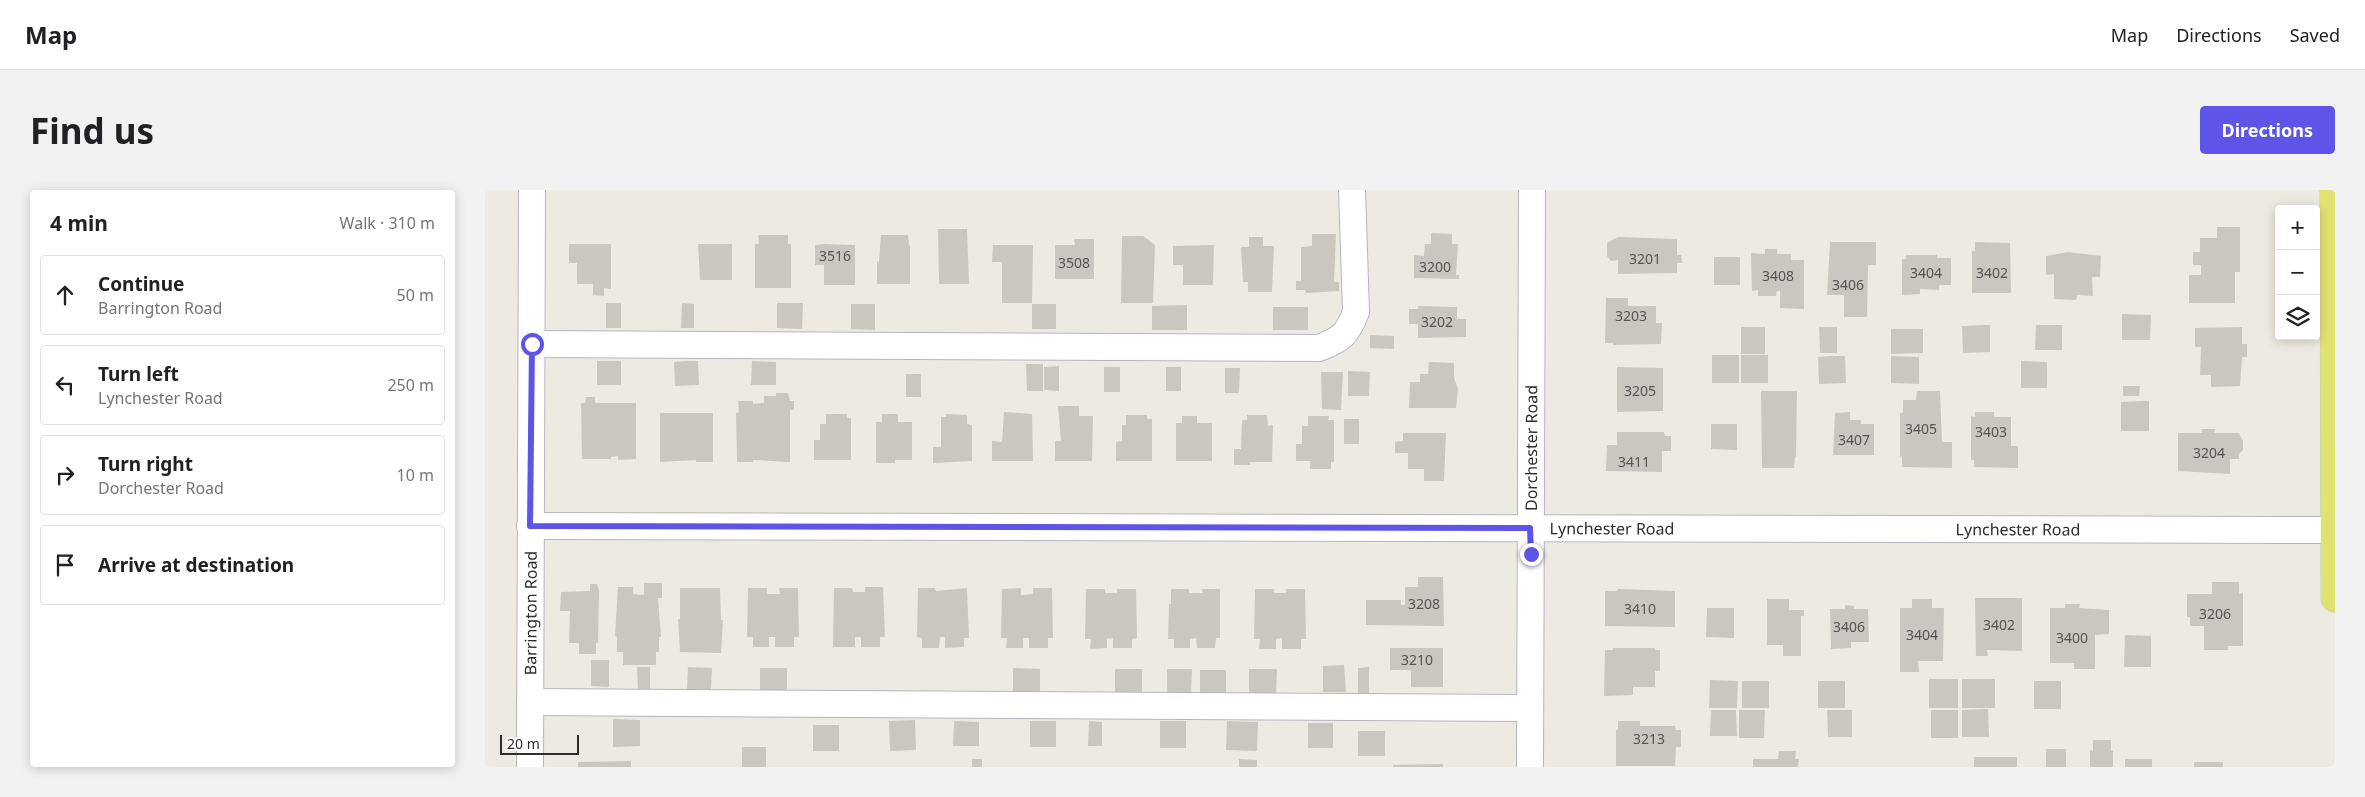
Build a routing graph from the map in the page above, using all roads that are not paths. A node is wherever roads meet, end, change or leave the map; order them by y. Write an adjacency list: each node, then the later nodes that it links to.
1 (532, 190): 5 (street, Barrington Road)
2 (1352, 190): 5 (street)
3 (1532, 190): 7 (street, Dorchester Road)
4 (2334, 190): 8 (main road)
5 (532, 344): 6 (street, Barrington Road)
6 (530, 526): 7 (street, Lynchester Road); 10 (street, Barrington Road)
7 (1530, 528): 8 (street, Lynchester Road); 11 (street, Dorchester Road)
8 (2335, 530): 9 (main road)
9 (2335, 598)
10 (531, 702): 11 (street); 12 (street, Barrington Road)
11 (1530, 708): 13 (street, Dorchester Road)
12 (530, 767)
13 (1530, 767)

